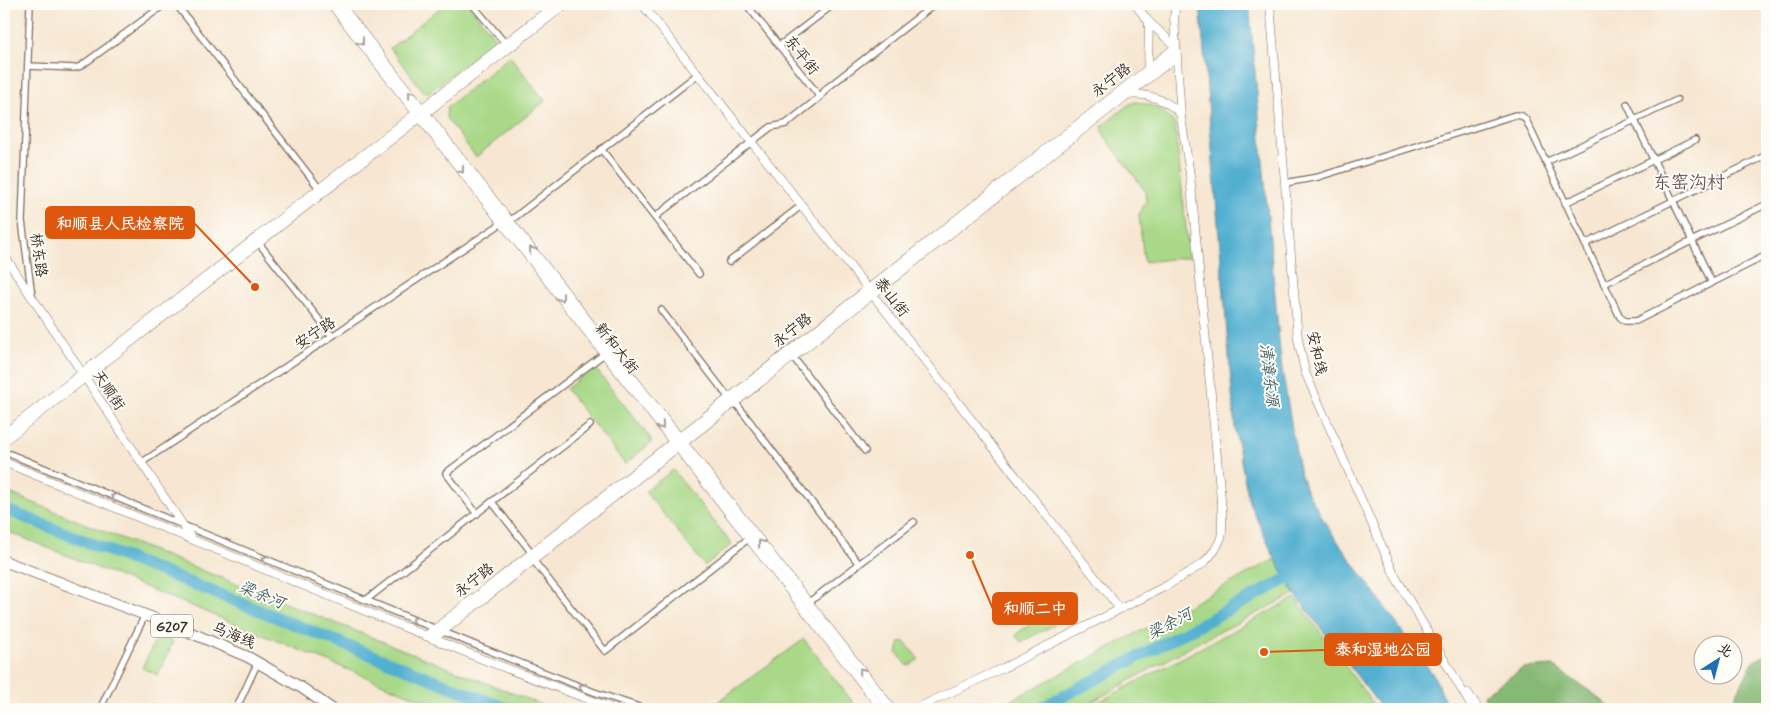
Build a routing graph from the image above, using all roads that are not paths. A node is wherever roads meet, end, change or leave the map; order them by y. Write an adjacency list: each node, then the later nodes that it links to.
1 (30, 4): 23 (street, 桥东路)
2 (164, 4): 23 (street)
3 (176, 4): 40 (street)
4 (330, 4): 30 (main road, 新和大街, one-way to 30)
5 (340, 4): 30 (main road, 新和大街, one-way to 5)
6 (472, 4): 19 (street)
7 (556, 4): 19 (main road)
8 (566, 4): 30 (main road)
9 (642, 4): 25 (main road, 泰山街)
10 (746, 4): 20 (street, 东平街)
11 (834, 4): 20 (street)
12 (935, 4): 27 (street)
13 (1135, 4): 18 (main road)
14 (1170, 4): 17 (main road)
15 (1176, 4): 17 (main road)
16 (1270, 4): 39 (main road, 安和线)
17 (1174, 17): 21 (main road)
18 (1149, 22): 21 (main road); 24 (main road)
19 (505, 43): 30 (main road)
20 (779, 46): 27 (street, 东平街)
21 (1176, 47): 22 (main road); 24 (main road, 永宁路)
22 (1177, 56): 26 (main road, 永宁路); 31 (main road)
23 (28, 66): 57 (street, 桥东路)
24 (1148, 69): 56 (main road, 永宁路)
25 (698, 74): 34 (main road, 泰山街); 35 (street, 安宁路)
26 (1127, 94): 31 (main road); 56 (main road, 永宁路)
27 (820, 97): 34 (street)
28 (1677, 100): 32 (street)
29 (1627, 104): 32 (street)
30 (420, 113): 40 (main road); 46 (main road, 新和大街); 48 (main road)
31 (1181, 115): 83 (main road)
32 (1634, 120): 37 (street); 38 (street)
33 (1695, 140): 37 (street)
34 (752, 142): 44 (main road, 泰山街); 45 (street)
35 (601, 149): 45 (street); 46 (street, 安宁路)
36 (1767, 155): 41 (street)
37 (1654, 160): 41 (street); 42 (street)
38 (1546, 162): 39 (street); 42 (street)
39 (1285, 183): 88 (main road, 安和线)
40 (319, 188): 62 (main road)
41 (1673, 201): 47 (street); 49 (street)
42 (1565, 203): 49 (street)
43 (1767, 204): 47 (street)
44 (802, 205): 52 (street); 56 (main road, 泰山街)
45 (655, 217): 53 (street)
46 (506, 222): 59 (street, 安宁路); 60 (main road, 新和大街, one-way to 60); 67 (main road, 新和大街, one-way to 46)
47 (1692, 240): 54 (street); 55 (street)
48 (258, 242): 59 (street); 62 (main road)
49 (1584, 244): 55 (street)
50 (1767, 255): 54 (street)
51 (4, 256): 57 (main road, 天顺街)
52 (729, 262)
53 (699, 274)
54 (1712, 283): 55 (street)
55 (1604, 284)
56 (870, 292): 61 (main road, 永宁路); 63 (main road, 永宁路); 83 (main road, 泰山街)
57 (32, 299): 62 (main road, 天顺街)
58 (661, 310): 63 (street)
59 (332, 336): 71 (street, 安宁路)
60 (604, 354): 67 (main road, 新和大街, one-way to 67); 73 (street)
61 (793, 357): 63 (main road, 永宁路); 68 (street)
62 (83, 375): 65 (main road); 66 (main road); 71 (main road, 天顺街)
63 (732, 400): 67 (main road, 永宁路); 80 (street)
64 (590, 426): 72 (street)
65 (4, 434)
66 (4, 441)
67 (678, 442): 77 (main road, 新和大街); 78 (main road, 永宁路); 82 (main road, 新和大街, one-way to 67)
68 (866, 451)
69 (4, 454): 75 (street, one-way to 69)
70 (4, 462): 76 (main road)
71 (141, 463): 75 (main road, 天顺街)
72 (492, 502): 73 (street); 78 (street)
73 (477, 514): 81 (street)
74 (914, 522): 80 (street)
75 (182, 525): 76 (main road, 天顺街); 81 (street, one-way to 75)
76 (192, 539): 86 (main road)
77 (748, 539): 78 (street); 94 (main road, 新和大街)
78 (533, 556): 85 (main road, 永宁路)
79 (4, 561): 84 (highway, 乌海线 / G207)
80 (859, 564): 82 (street)
81 (366, 600): 85 (street, one-way to 81)
82 (808, 603): 95 (main road, 新和大街, one-way to 82)
83 (1120, 609): 96 (main road)
84 (145, 615): 87 (highway, 乌海线 / G207); 89 (street)
85 (439, 630): 86 (main road, 永宁路); 93 (street, one-way to 85)
86 (430, 637): 92 (main road)
87 (258, 662): 90 (street); 91 (highway, 乌海线 / G207)
88 (1454, 676): 97 (main road, 安和线); 98 (main road, 安和线)
89 (100, 709)
90 (236, 709)
91 (332, 709)
92 (614, 709)
93 (645, 709)
94 (882, 709)
95 (892, 709)
96 (915, 709)
97 (1473, 709)
98 (1479, 709)

